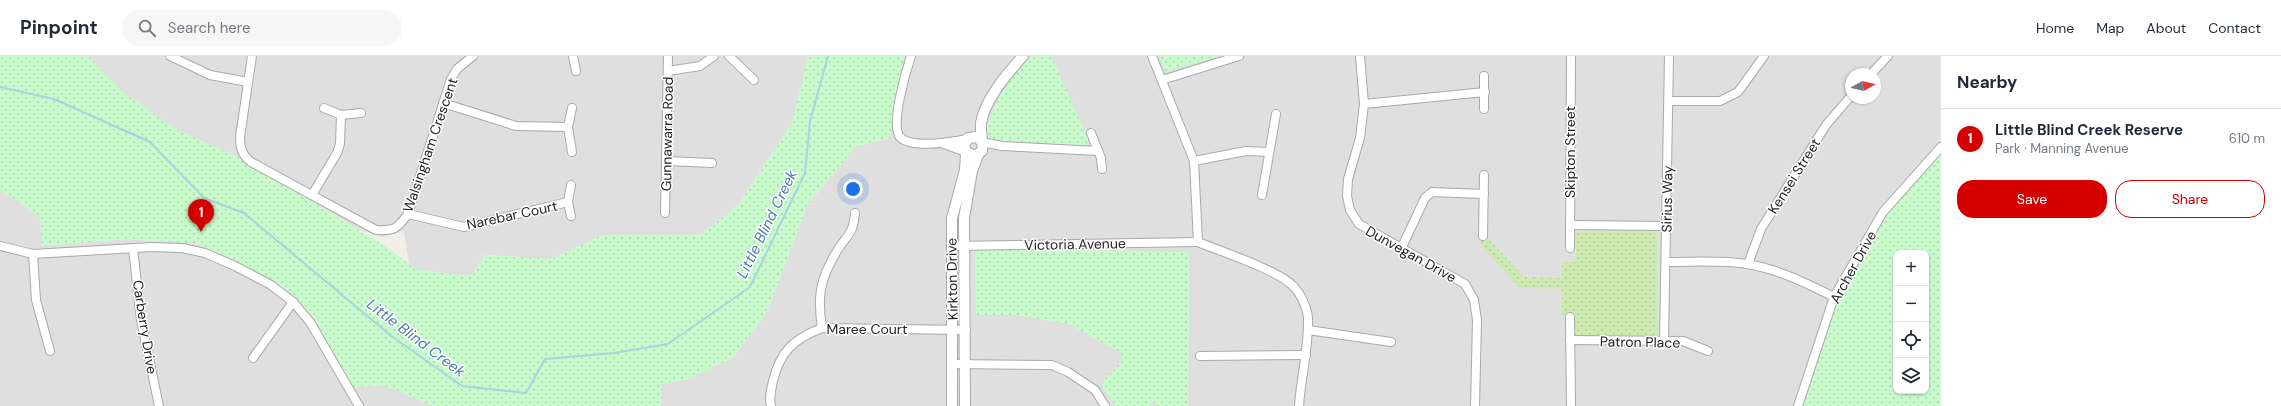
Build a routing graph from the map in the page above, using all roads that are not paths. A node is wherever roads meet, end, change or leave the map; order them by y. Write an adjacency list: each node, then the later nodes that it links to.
1 (170, 56): 23 (street)
2 (252, 56): 23 (street, Walsingham Crescent)
3 (473, 56): 26 (street, Walsingham Crescent)
4 (573, 56): 18 (street)
5 (668, 56): 19 (street, Gunnawarra Road)
6 (714, 56): 19 (street)
7 (729, 56): 21 (street)
8 (911, 56): 40 (street)
9 (1023, 56): 35 (street)
10 (1152, 56): 22 (street)
11 (1239, 56): 22 (street)
12 (1360, 56): 28 (street, Dunvegan Drive)
13 (1571, 56): 62 (street, Skipton Street)
14 (1669, 56): 25 (street, Sirius Way)
15 (1764, 56): 25 (street)
16 (1888, 56): 17 (street)
17 (1877, 68)
18 (576, 71)
19 (668, 71): 48 (street, Gunnawarra Road)
20 (1484, 76): 24 (street)
21 (754, 80)
22 (1162, 80): 49 (street)
23 (248, 82): 55 (street, Walsingham Crescent)
24 (1484, 92): 28 (street); 31 (street)
25 (1669, 101): 63 (street, Sirius Way)
26 (443, 103): 36 (street); 60 (street, Walsingham Crescent)
27 (1845, 103): 74 (street, Kensei Street)
28 (1364, 104): 71 (street, Dunvegan Drive)
29 (324, 108): 34 (street)
30 (572, 108): 36 (street)
31 (1484, 109)
32 (361, 113): 34 (street)
33 (1276, 114): 45 (street)
34 (341, 115): 55 (street)
35 (981, 123): 38 (street); 39 (street)
36 (568, 127): 44 (street)
37 (1092, 133): 43 (street)
38 (968, 139): 39 (street); 40 (street); 46 (street)
39 (981, 142): 41 (street); 47 (street)
40 (944, 144): 46 (street)
41 (1002, 146): 43 (street); 47 (street)
42 (1941, 147): 75 (street, Archer Drive)
43 (1098, 151): 51 (street)
44 (572, 152)
45 (1269, 152): 49 (street); 56 (street)
46 (966, 153): 47 (street); 67 (street, Kirkton Drive)
47 (979, 154): 68 (street, Kirkton Drive)
48 (667, 161): 50 (street); 58 (street, Gunnawarra Road)
49 (1194, 161): 65 (street)
50 (712, 163)
51 (1102, 169)
52 (1484, 175): 54 (street)
53 (571, 185): 57 (street, Narebar Court)
54 (1484, 194): 64 (street); 71 (street)
55 (312, 195): 60 (street, Walsingham Crescent)
56 (1262, 196)
57 (568, 202): 60 (street, Narebar Court); 61 (street, Narebar Court)
58 (665, 213)
59 (855, 213): 78 (street)
60 (408, 214)
61 (572, 216)
62 (1570, 225): 63 (street); 70 (street, Skipton Street)
63 (1666, 226): 73 (street, Sirius Way)
64 (1483, 236)
65 (1198, 242): 68 (street, Victoria Avenue); 81 (street)
66 (0, 246): 72 (street)
67 (952, 246): 68 (street, Victoria Avenue); 79 (street, Kirkton Drive)
68 (965, 246): 80 (street, Kirkton Drive)
69 (133, 248): 72 (street); 76 (street); 92 (street, Carberry Drive)
70 (1570, 248)
71 (1401, 249): 99 (street, Dunvegan Drive)
72 (33, 254): 85 (street)
73 (1667, 262): 74 (street); 83 (street, Sirius Way)
74 (1748, 264): 75 (street)
75 (1834, 297): 101 (street, Archer Drive)
76 (293, 302): 89 (street); 93 (street)
77 (1570, 316): 82 (street)
78 (822, 328): 79 (street, Maree Court); 94 (street, Maree Court)
79 (953, 330): 80 (street, Maree Court); 91 (street, Kirkton Drive)
80 (966, 330): 90 (street, Kirkton Drive)
81 (1308, 330): 84 (street); 87 (street)
82 (1570, 340): 83 (street, Patron Place); 100 (street)
83 (1664, 341): 86 (street, Patron Place)
84 (1391, 342)
85 (50, 351)
86 (1708, 351)
87 (1306, 355): 88 (street); 98 (street)
88 (1200, 356)
89 (253, 358)
90 (966, 363): 91 (street); 96 (street, Kirkton Drive); 97 (street)
91 (953, 364): 95 (street, Kirkton Drive)
92 (159, 406)
93 (359, 406)
94 (771, 406)
95 (952, 406)
96 (965, 406)
97 (1105, 406)
98 (1298, 406)
99 (1474, 406)
100 (1571, 406)
101 (1798, 406)

